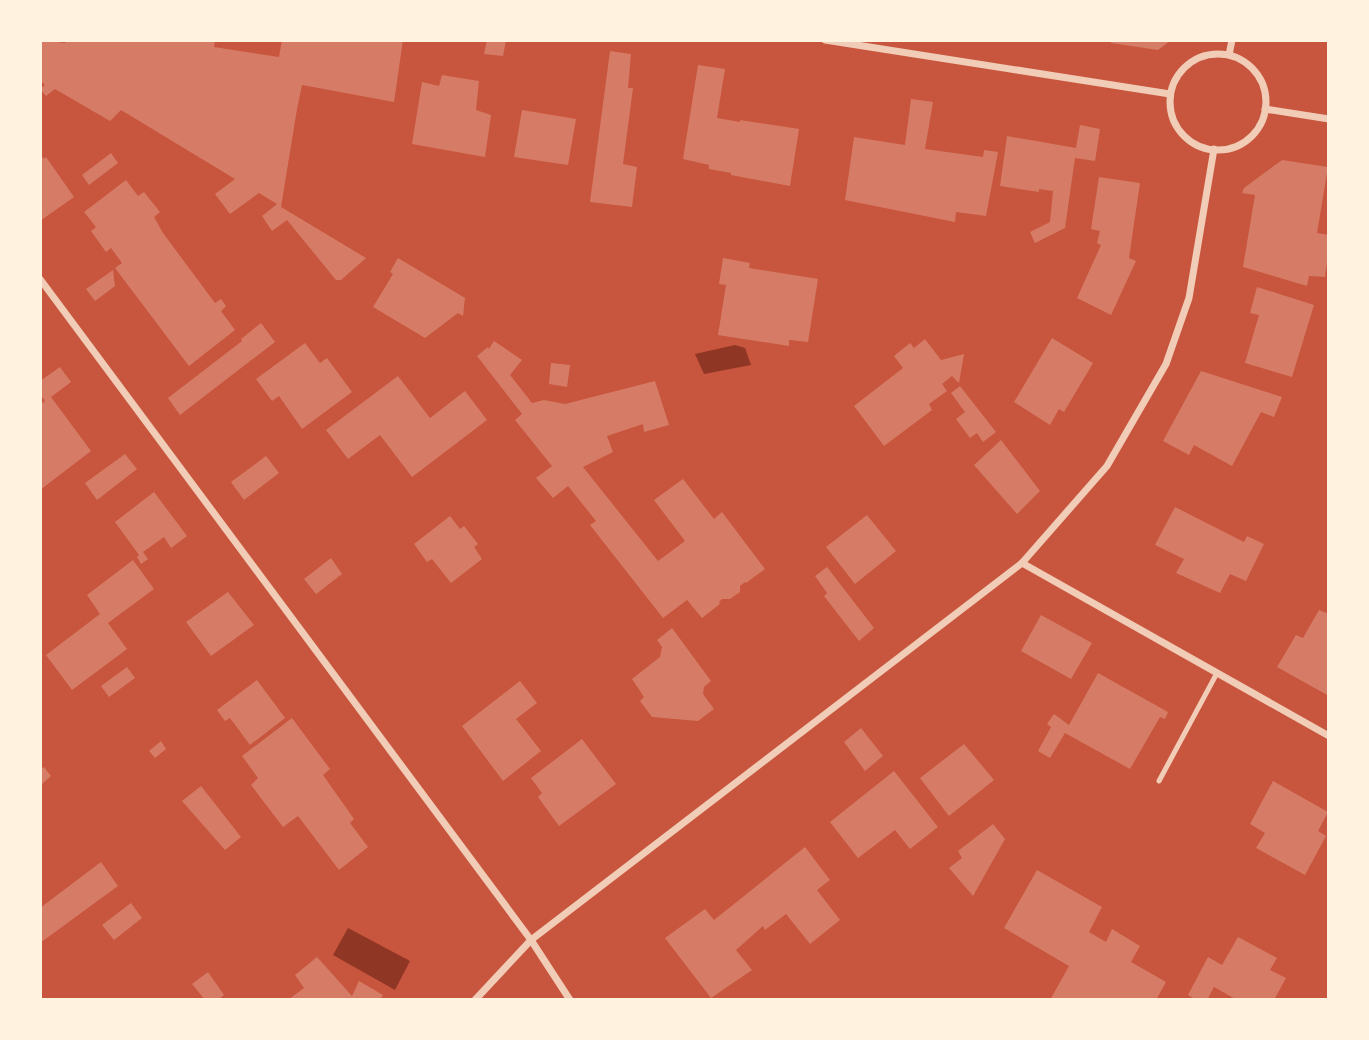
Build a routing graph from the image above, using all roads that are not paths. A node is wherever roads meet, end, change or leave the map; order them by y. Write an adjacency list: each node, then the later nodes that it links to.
1 (825, 40): 4 (street)
2 (1232, 40): 3 (street)
3 (1229, 55): 4 (street); 5 (street)
4 (1170, 94): 7 (street)
5 (1265, 109): 6 (street); 7 (street)
6 (1329, 119)
7 (1214, 149): 9 (street)
8 (40, 279): 13 (street)
9 (1022, 563): 10 (street); 13 (street)
10 (1217, 673): 11 (street); 12 (lane)
11 (1329, 736)
12 (1159, 781)
13 (531, 940): 14 (street); 15 (street)
14 (475, 1000)
15 (570, 1000)

